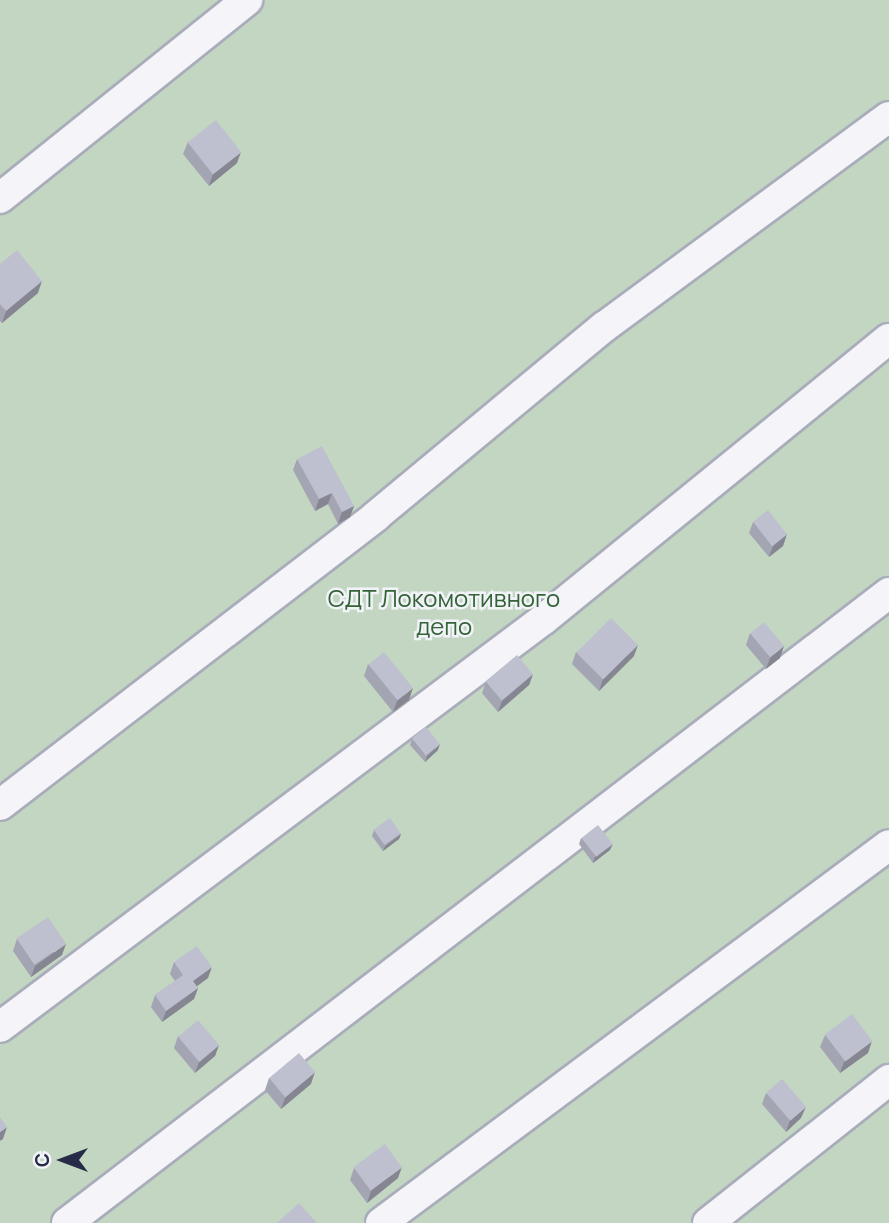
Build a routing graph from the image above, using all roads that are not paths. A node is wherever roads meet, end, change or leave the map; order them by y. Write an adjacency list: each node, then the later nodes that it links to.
1 (247, 0): 3 (street)
2 (889, 117): 6 (street)
3 (0, 198)
4 (889, 339): 8 (street)
5 (889, 593): 10 (street)
6 (0, 805)
7 (889, 845): 11 (street)
8 (0, 1027)
9 (889, 1080): 12 (street)
10 (67, 1223)
11 (381, 1223)
12 (708, 1223)

